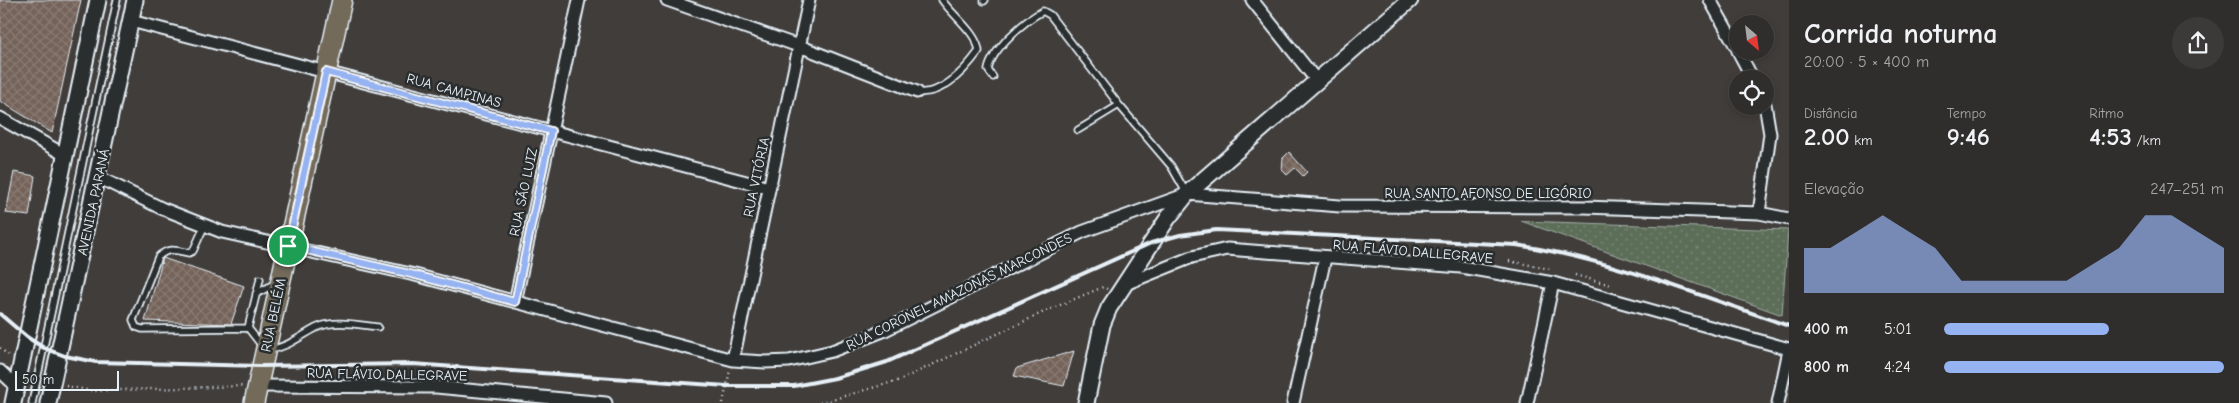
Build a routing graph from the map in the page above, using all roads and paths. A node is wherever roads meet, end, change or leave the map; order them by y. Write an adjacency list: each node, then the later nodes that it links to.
1 (98, 0): 24 (street)
2 (117, 0): 51 (lane)
3 (136, 0): 12 (street, AVENIDA PARANÁ)
4 (342, 0): 15 (main road, RUA BELÉM)
5 (579, 0): 23 (street, RUA SÃO LUIZ)
6 (667, 0): 14 (street)
7 (809, 0): 14 (street, RUA VITÓRIA)
8 (942, 0): 18 (lane)
9 (1252, 0): 17 (street)
10 (1410, 0): 17 (street, RUA CORONEL AMAZONAS MARCONDES)
11 (1710, 0): 13 (street)
12 (131, 21): 15 (street, RUA CAMPINAS); 25 (street, AVENIDA PARANÁ)
13 (1729, 35)
14 (799, 47): 18 (street); 26 (street, RUA VITÓRIA)
15 (326, 72): 23 (street, RUA CAMPINAS); 31 (main road, RUA BELÉM)
16 (993, 77): 19 (lane)
17 (1317, 81): 27 (street, RUA CORONEL AMAZONAS MARCONDES)
18 (917, 92)
19 (1119, 105): 22 (lane); 27 (lane)
20 (1767, 115): 28 (street)
21 (0, 118): 24 (street)
22 (1078, 130)
23 (551, 131): 26 (street, RUA CAMPINAS); 39 (street, RUA SÃO LUIZ)
24 (65, 156): 47 (street)
25 (98, 177): 30 (street, RUA CORONEL AMAZONAS MARCONDES); 52 (street, AVENIDA PARANÁ)
26 (769, 188): 44 (street, RUA VITÓRIA)
27 (1187, 194): 28 (street, RUA SANTO AFONSO DE LIGÓRIO); 36 (street); 44 (street, RUA CORONEL AMAZONAS MARCONDES)
28 (1759, 213): 29 (street, RUA SANTO AFONSO DE LIGÓRIO)
29 (1789, 219)
30 (204, 226): 31 (street, RUA CORONEL AMAZONAS MARCONDES); 41 (lane)
31 (288, 246): 34 (main road, RUA BELÉM); 39 (street, RUA CORONEL AMAZONAS MARCONDES)
32 (1325, 258): 35 (street, RUA FLÁVIO DALLEGRAVE); 36 (street, RUA FLÁVIO DALLEGRAVE); 57 (street)
33 (260, 279): 38 (lane)
34 (280, 280): 38 (lane); 43 (main road, RUA BELÉM)
35 (1553, 283): 42 (street, RUA FLÁVIO DALLEGRAVE); 58 (street)
36 (1122, 286): 56 (street)
37 (1103, 287): 55 (path)
38 (256, 294): 41 (lane)
39 (515, 302): 44 (street, RUA CORONEL AMAZONAS MARCONDES)
40 (378, 327): 43 (lane)
41 (248, 328): 43 (lane)
42 (1789, 350): 59 (street)
43 (263, 358): 49 (main road, RUA BELÉM)
44 (733, 360)
45 (0, 371): 47 (street)
46 (59, 383): 49 (path)
47 (16, 386): 50 (street)
48 (727, 386): 54 (path)
49 (251, 392): 53 (street, RUA FLÁVIO DALLEGRAVE)
50 (13, 403)
51 (32, 403)
52 (48, 403)
53 (606, 403)
54 (723, 403)
55 (820, 403)
56 (1086, 403)
57 (1293, 403)
58 (1527, 403)
59 (1778, 403)

